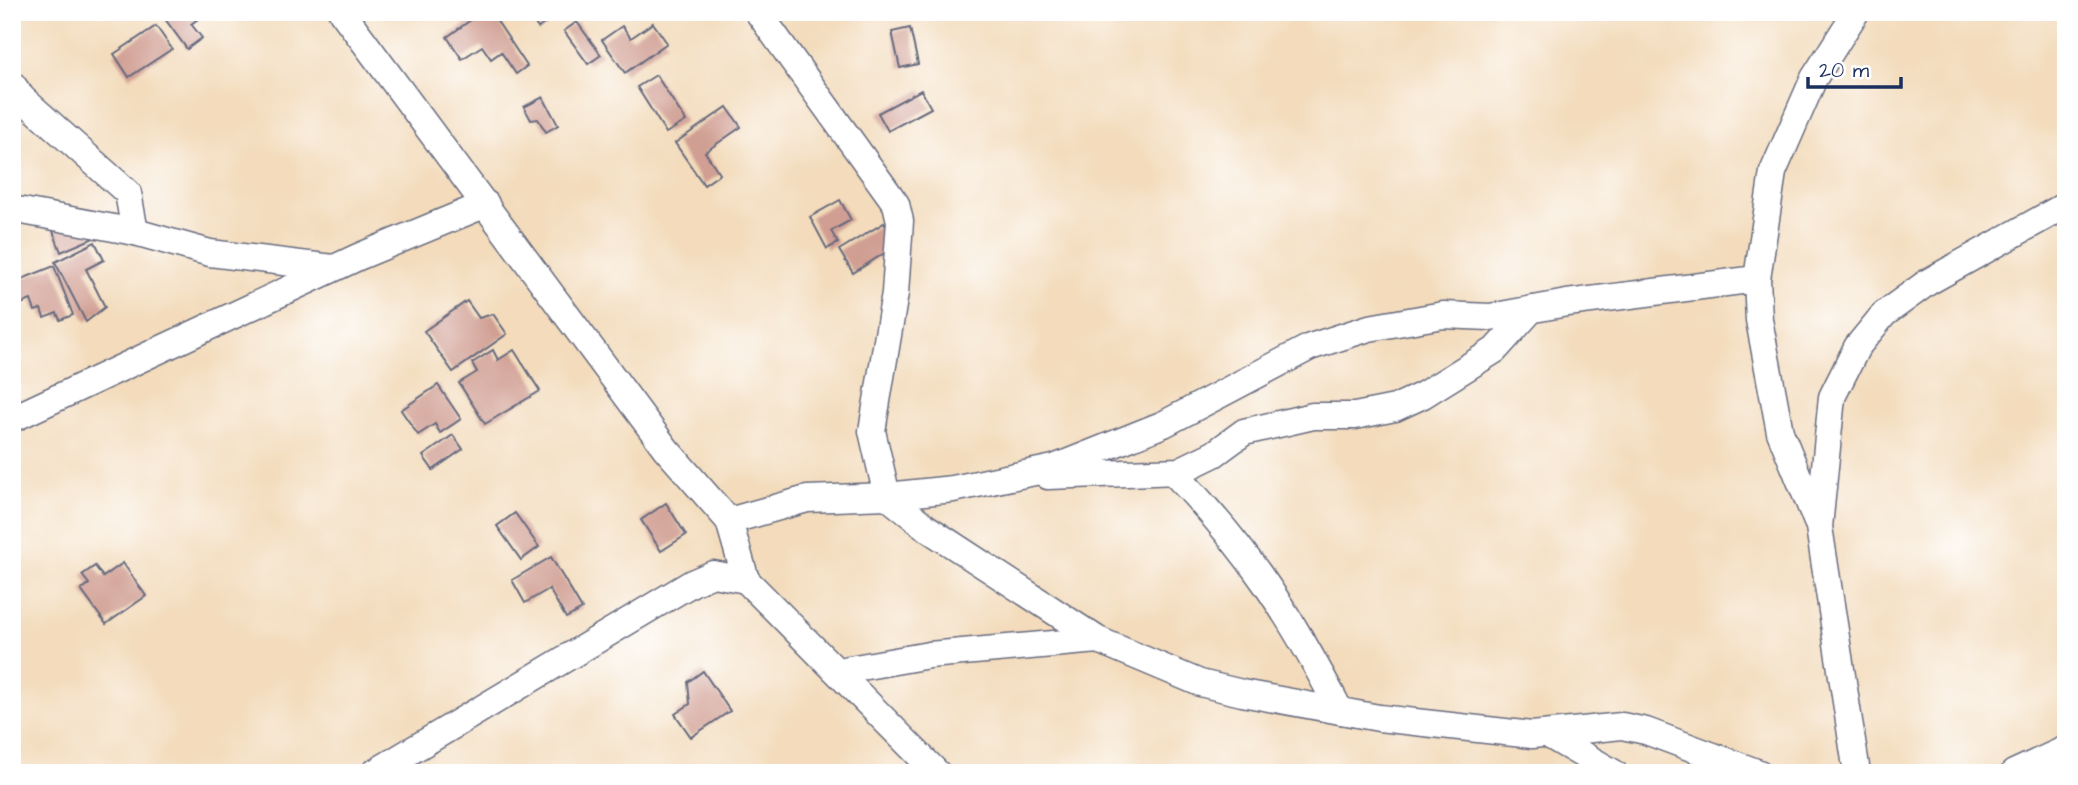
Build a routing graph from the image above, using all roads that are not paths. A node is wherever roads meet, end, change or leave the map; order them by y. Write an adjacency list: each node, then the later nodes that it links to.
1 (342, 12): 5 (street)
2 (758, 12): 15 (street)
3 (1856, 12): 10 (street)
4 (12, 83): 8 (street)
5 (486, 204): 9 (street); 16 (street)
6 (2066, 205): 17 (street)
7 (12, 209): 8 (street)
8 (135, 232): 9 (street)
9 (334, 268): 12 (street)
10 (1757, 279): 11 (street); 17 (street)
11 (1532, 309): 13 (street); 14 (street)
12 (12, 419)
13 (1173, 472): 14 (street); 21 (street)
14 (1014, 476): 15 (street)
15 (887, 496): 16 (street); 19 (street)
16 (729, 520): 18 (street)
17 (1819, 527): 28 (street)
18 (746, 580): 20 (street); 24 (street)
19 (1098, 640): 20 (street); 21 (street)
20 (838, 671): 25 (street)
21 (1340, 711): 22 (street)
22 (1547, 734): 26 (street); 27 (street)
23 (2066, 749): 29 (street)
24 (374, 773)
25 (937, 773)
26 (1614, 773)
27 (1759, 773)
28 (1857, 773)
29 (2014, 773)

